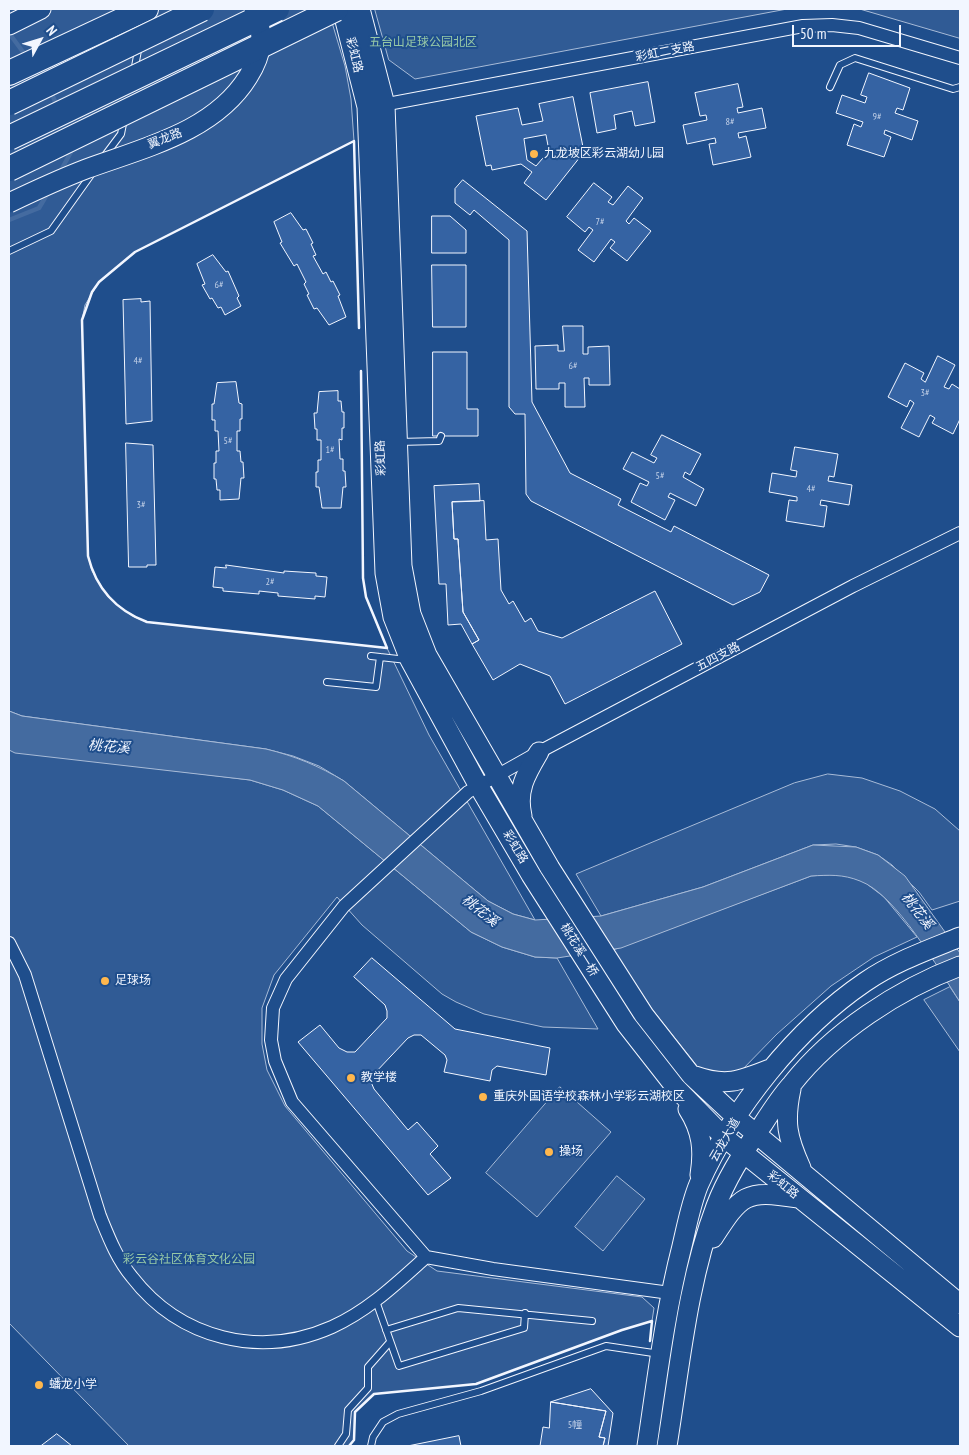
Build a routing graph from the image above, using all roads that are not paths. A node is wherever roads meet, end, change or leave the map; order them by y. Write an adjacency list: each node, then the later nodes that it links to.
1 (41, 9): 9 (main road)
2 (202, 9): 12 (highway, bridge)
3 (254, 9): 22 (main road, 翼龙路, bridge)
4 (277, 9): 20 (highway, bridge)
5 (336, 9): 21 (highway, bridge)
6 (342, 9): 19 (main road, 彩虹路)
7 (360, 9): 19 (main road, 彩虹路)
8 (145, 16): 11 (highway); 13 (lane)
9 (9, 25)
10 (960, 58): 19 (street, 彩虹二支路)
11 (9, 73)
12 (56, 79): 16 (highway, bridge); 17 (highway, bridge)
13 (131, 86)
14 (830, 87): 15 (lane)
15 (960, 87)
16 (9, 96)
17 (9, 103)
18 (127, 105): 23 (lane)
19 (376, 106): 25 (main road, 彩虹路); 29 (main road, 彩虹路)
20 (9, 138)
21 (9, 169)
22 (9, 202)
23 (9, 250)
24 (441, 436): 25 (lane)
25 (397, 442): 32 (main road, 彩虹路)
26 (960, 533): 31 (street, 五四支路)
27 (370, 656): 28 (lane)
28 (380, 657): 29 (lane); 30 (lane)
29 (410, 660): 33 (main road, 彩虹路)
30 (327, 682)
31 (539, 752): 32 (street, 五四支路); 34 (main road)
32 (495, 776): 33 (street, 五四支路); 34 (main road, 彩虹路)
33 (473, 789): 36 (main road, 彩虹路); 53 (street, 五四支路)
34 (524, 825): 35 (main road, 彩虹路)
35 (550, 868): 40 (main road, 桃花溪一桥)
36 (532, 875): 41 (main road, 桃花溪一桥)
37 (960, 937): 42 (main road, 云龙大道)
38 (9, 942): 56 (street)
39 (960, 966): 44 (main road, 云龙大道)
40 (644, 1015): 43 (main road, 彩虹路)
41 (626, 1024): 45 (main road, 彩虹路)
42 (770, 1070): 43 (main road); 46 (main road, 云龙大道)
43 (691, 1075): 46 (main road, 彩虹路)
44 (792, 1083): 47 (main road, 云龙大道); 50 (main road)
45 (676, 1088): 48 (main road, 彩虹路); 51 (main road)
46 (737, 1118): 47 (main road, 彩虹路); 48 (main road, 云龙大道)
47 (756, 1134): 49 (main road, 云龙大道); 50 (main road, 彩虹路)
48 (725, 1138): 49 (main road, 彩虹路); 51 (main road, 云龙大道)
49 (743, 1152): 52 (main road, 彩虹路); 54 (main road, 云龙大道)
50 (804, 1173): 57 (main road, 彩虹路)
51 (699, 1184): 55 (main road, 云龙大道)
52 (799, 1198): 54 (main road); 60 (main road, 彩虹路)
53 (426, 1257): 55 (street); 56 (street)
54 (699, 1260): 67 (main road, 云龙大道)
55 (670, 1293): 63 (main road, 云龙大道)
56 (376, 1301): 61 (lane)
57 (960, 1304)
58 (525, 1313): 59 (lane); 61 (lane); 62 (lane)
59 (592, 1321)
60 (960, 1327)
61 (386, 1330): 62 (lane)
62 (390, 1342): 64 (lane)
63 (661, 1354): 65 (lane); 66 (main road, 云龙大道)
64 (338, 1446)
65 (371, 1446)
66 (647, 1446)
67 (667, 1446)

